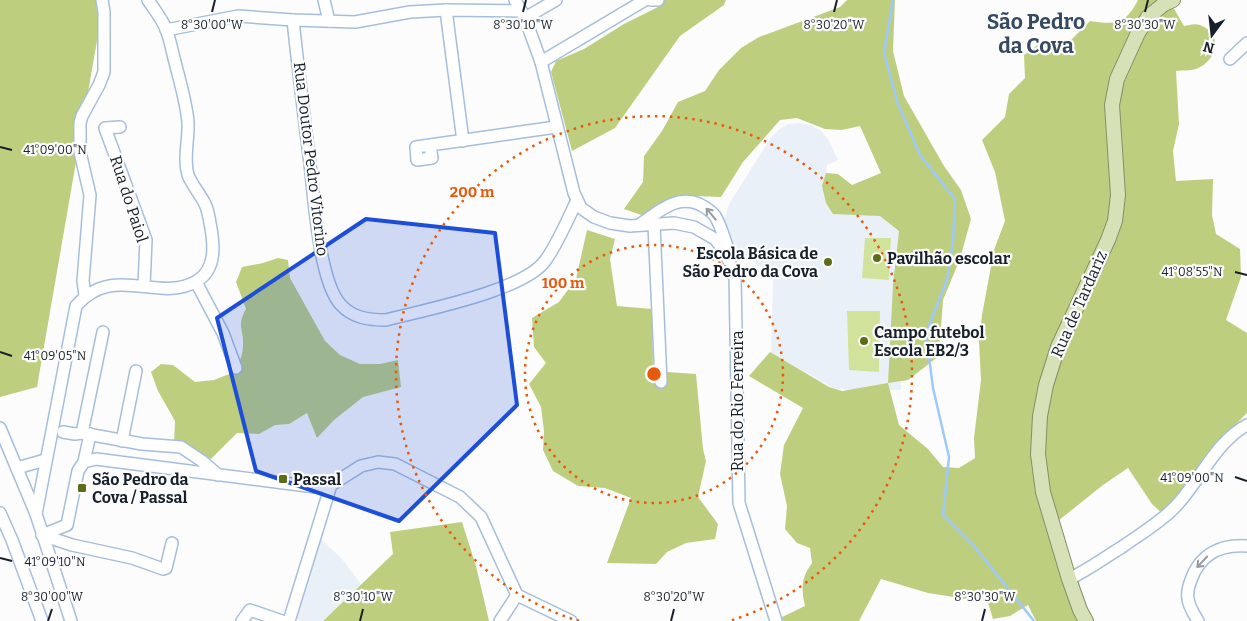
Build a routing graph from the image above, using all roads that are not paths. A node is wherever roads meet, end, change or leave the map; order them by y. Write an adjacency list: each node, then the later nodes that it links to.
1 (102, 0): 30 (street)
2 (148, 0): 14 (street)
3 (324, 0): 13 (street)
4 (515, 0): 11 (street)
5 (556, 0): 11 (street)
6 (645, 0): 17 (street)
7 (651, 0): 8 (street)
8 (658, 0)
9 (1172, 0): 50 (main road, Rua de Tardariz)
10 (446, 10): 11 (street); 13 (street); 20 (street)
11 (523, 14): 17 (street)
12 (293, 20): 13 (street); 14 (street); 22 (street, Rua Doutor Pedro Vitorino)
13 (329, 21)
14 (166, 30): 28 (street)
15 (1247, 43): 16 (street)
16 (1230, 59)
17 (541, 62): 19 (street)
18 (120, 127): 29 (street, Rua do Paiol)
19 (556, 127): 20 (street); 22 (street)
20 (463, 141): 21 (street)
21 (430, 145)
22 (577, 200): 25 (street, Rua do Rio Ferreira)
23 (680, 200): 24 (street); 25 (street); 27 (street, one-way to 23)
24 (674, 223): 26 (street, Rua do Rio Ferreira); 27 (street, Rua do Rio Ferreira)
25 (639, 225): 26 (street, Rua do Rio Ferreira)
26 (654, 225): 34 (street)
27 (735, 275): 52 (street, Rua do Rio Ferreira)
28 (196, 282): 29 (street); 32 (street)
29 (144, 286): 30 (street)
30 (85, 295): 40 (street)
31 (103, 332): 38 (street)
32 (236, 368)
33 (136, 371): 39 (street)
34 (662, 382)
35 (1247, 425): 50 (street)
36 (0, 428): 42 (street)
37 (63, 432): 38 (street)
38 (86, 433): 39 (street); 41 (street)
39 (122, 441): 43 (street)
40 (46, 460): 42 (street); 46 (street)
41 (84, 462): 43 (street); 47 (street)
42 (17, 468): 46 (street)
43 (218, 475): 44 (street)
44 (332, 485): 51 (street); 57 (street)
45 (0, 513): 53 (street)
46 (36, 514): 47 (street)
47 (42, 535): 48 (street); 54 (street)
48 (172, 544)
49 (1246, 544): 63 (street, one-way to 63)
50 (1070, 579): 62 (main road, Rua de Tardariz)
51 (517, 595): 58 (street); 59 (street)
52 (771, 607): 60 (street, Rua do Rio Ferreira); 61 (street, Rua do Rio Ferreira)
53 (42, 621)
54 (71, 621)
55 (242, 621): 56 (street)
56 (282, 621)
57 (290, 621)
58 (500, 621)
59 (571, 621)
60 (771, 621)
61 (776, 621)
62 (1086, 621)
63 (1198, 621)

